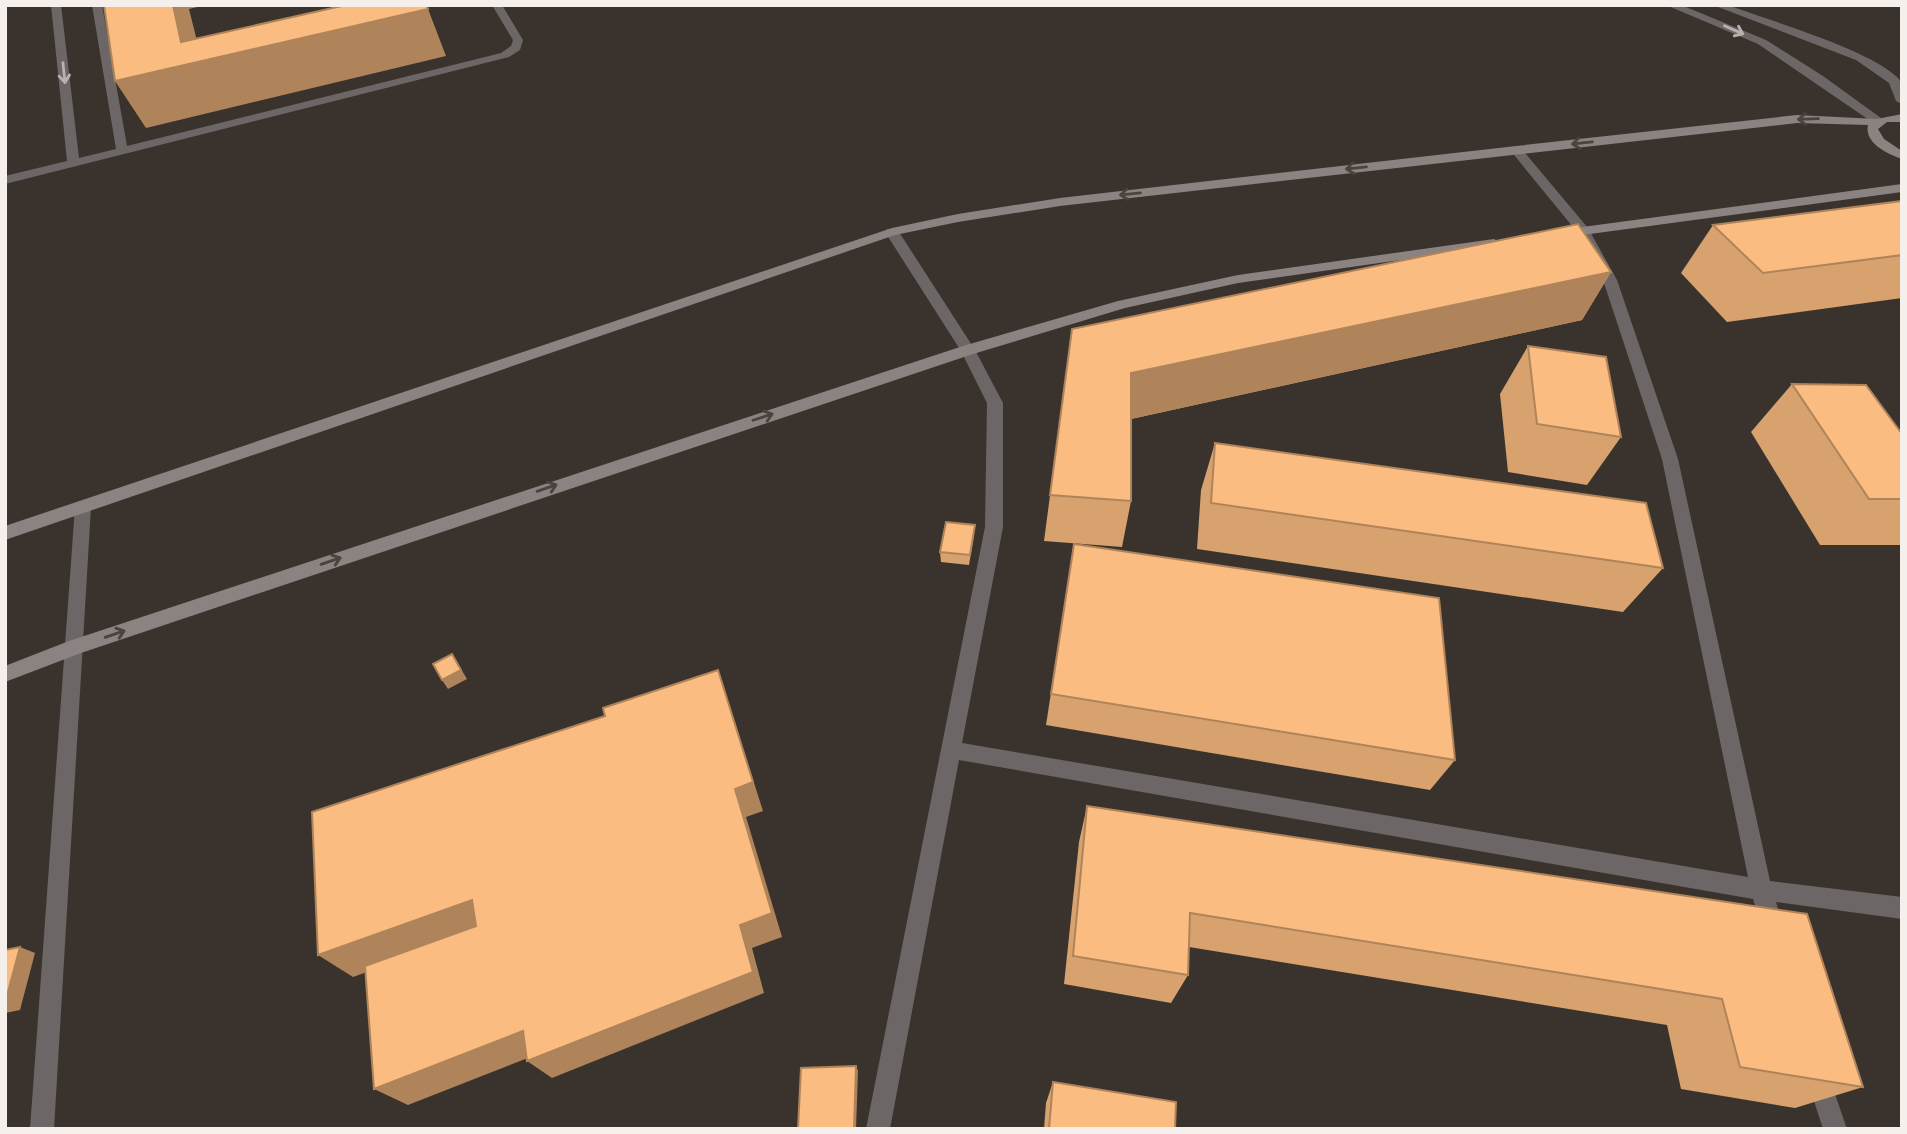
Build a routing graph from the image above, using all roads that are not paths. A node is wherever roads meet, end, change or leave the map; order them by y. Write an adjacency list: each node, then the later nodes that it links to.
1 (56, 5): 12 (street, one-way to 12)
2 (97, 5): 9 (street)
3 (496, 5): 9 (street)
4 (1671, 5): 8 (street, one-way to 8)
5 (1718, 5): 6 (street)
6 (1902, 101)
7 (1902, 118): 8 (street)
8 (1878, 121): 10 (street, one-way to 10); 11 (street)
9 (122, 150): 12 (street)
10 (1516, 150): 17 (street); 18 (street, one-way to 18)
11 (1902, 155)
12 (73, 163): 13 (street)
13 (5, 180)
14 (1902, 188): 15 (street)
15 (1869, 194): 16 (street); 17 (street)
16 (1902, 203)
17 (1583, 231): 19 (street); 27 (street)
18 (892, 232): 21 (street); 22 (street)
19 (1542, 236)
20 (1514, 240): 21 (street)
21 (968, 350): 24 (street, one-way to 21); 26 (street)
22 (83, 507): 23 (street); 24 (street)
23 (5, 533)
24 (76, 647): 25 (street); 31 (street)
25 (5, 674)
26 (951, 750): 27 (street); 32 (street)
27 (1761, 890): 28 (street); 29 (street)
28 (1902, 908)
29 (1781, 956)
30 (1814, 1062): 33 (street)
31 (42, 1129)
32 (878, 1129)
33 (1835, 1129)

